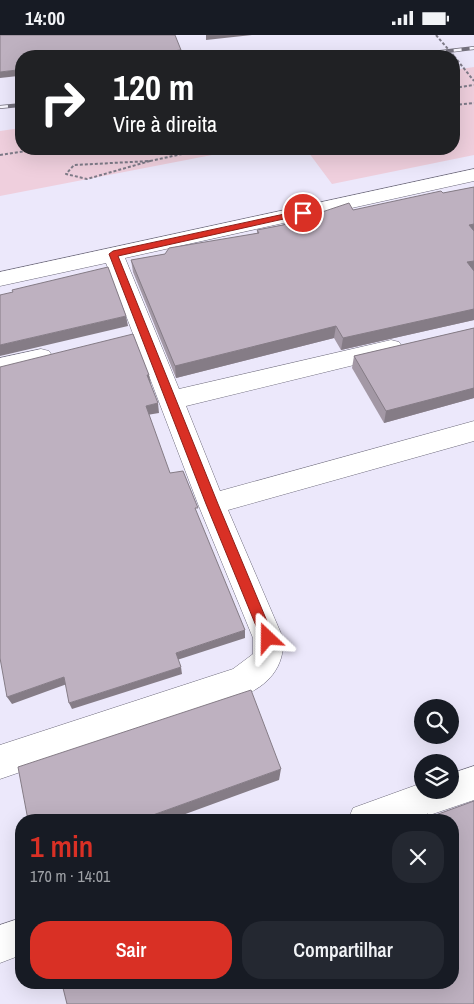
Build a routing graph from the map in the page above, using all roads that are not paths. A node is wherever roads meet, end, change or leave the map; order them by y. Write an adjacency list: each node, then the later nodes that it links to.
1 (474, 175): 2 (street)
2 (113, 254): 3 (street); 7 (street)
3 (0, 279)
4 (408, 344): 7 (street)
5 (58, 353): 6 (street)
6 (0, 367)
7 (171, 400): 9 (street)
8 (474, 431): 9 (street)
9 (212, 504): 10 (street)
10 (0, 762)
11 (474, 783): 12 (street)
12 (383, 814)
13 (15, 939): 14 (street)
14 (0, 944)

